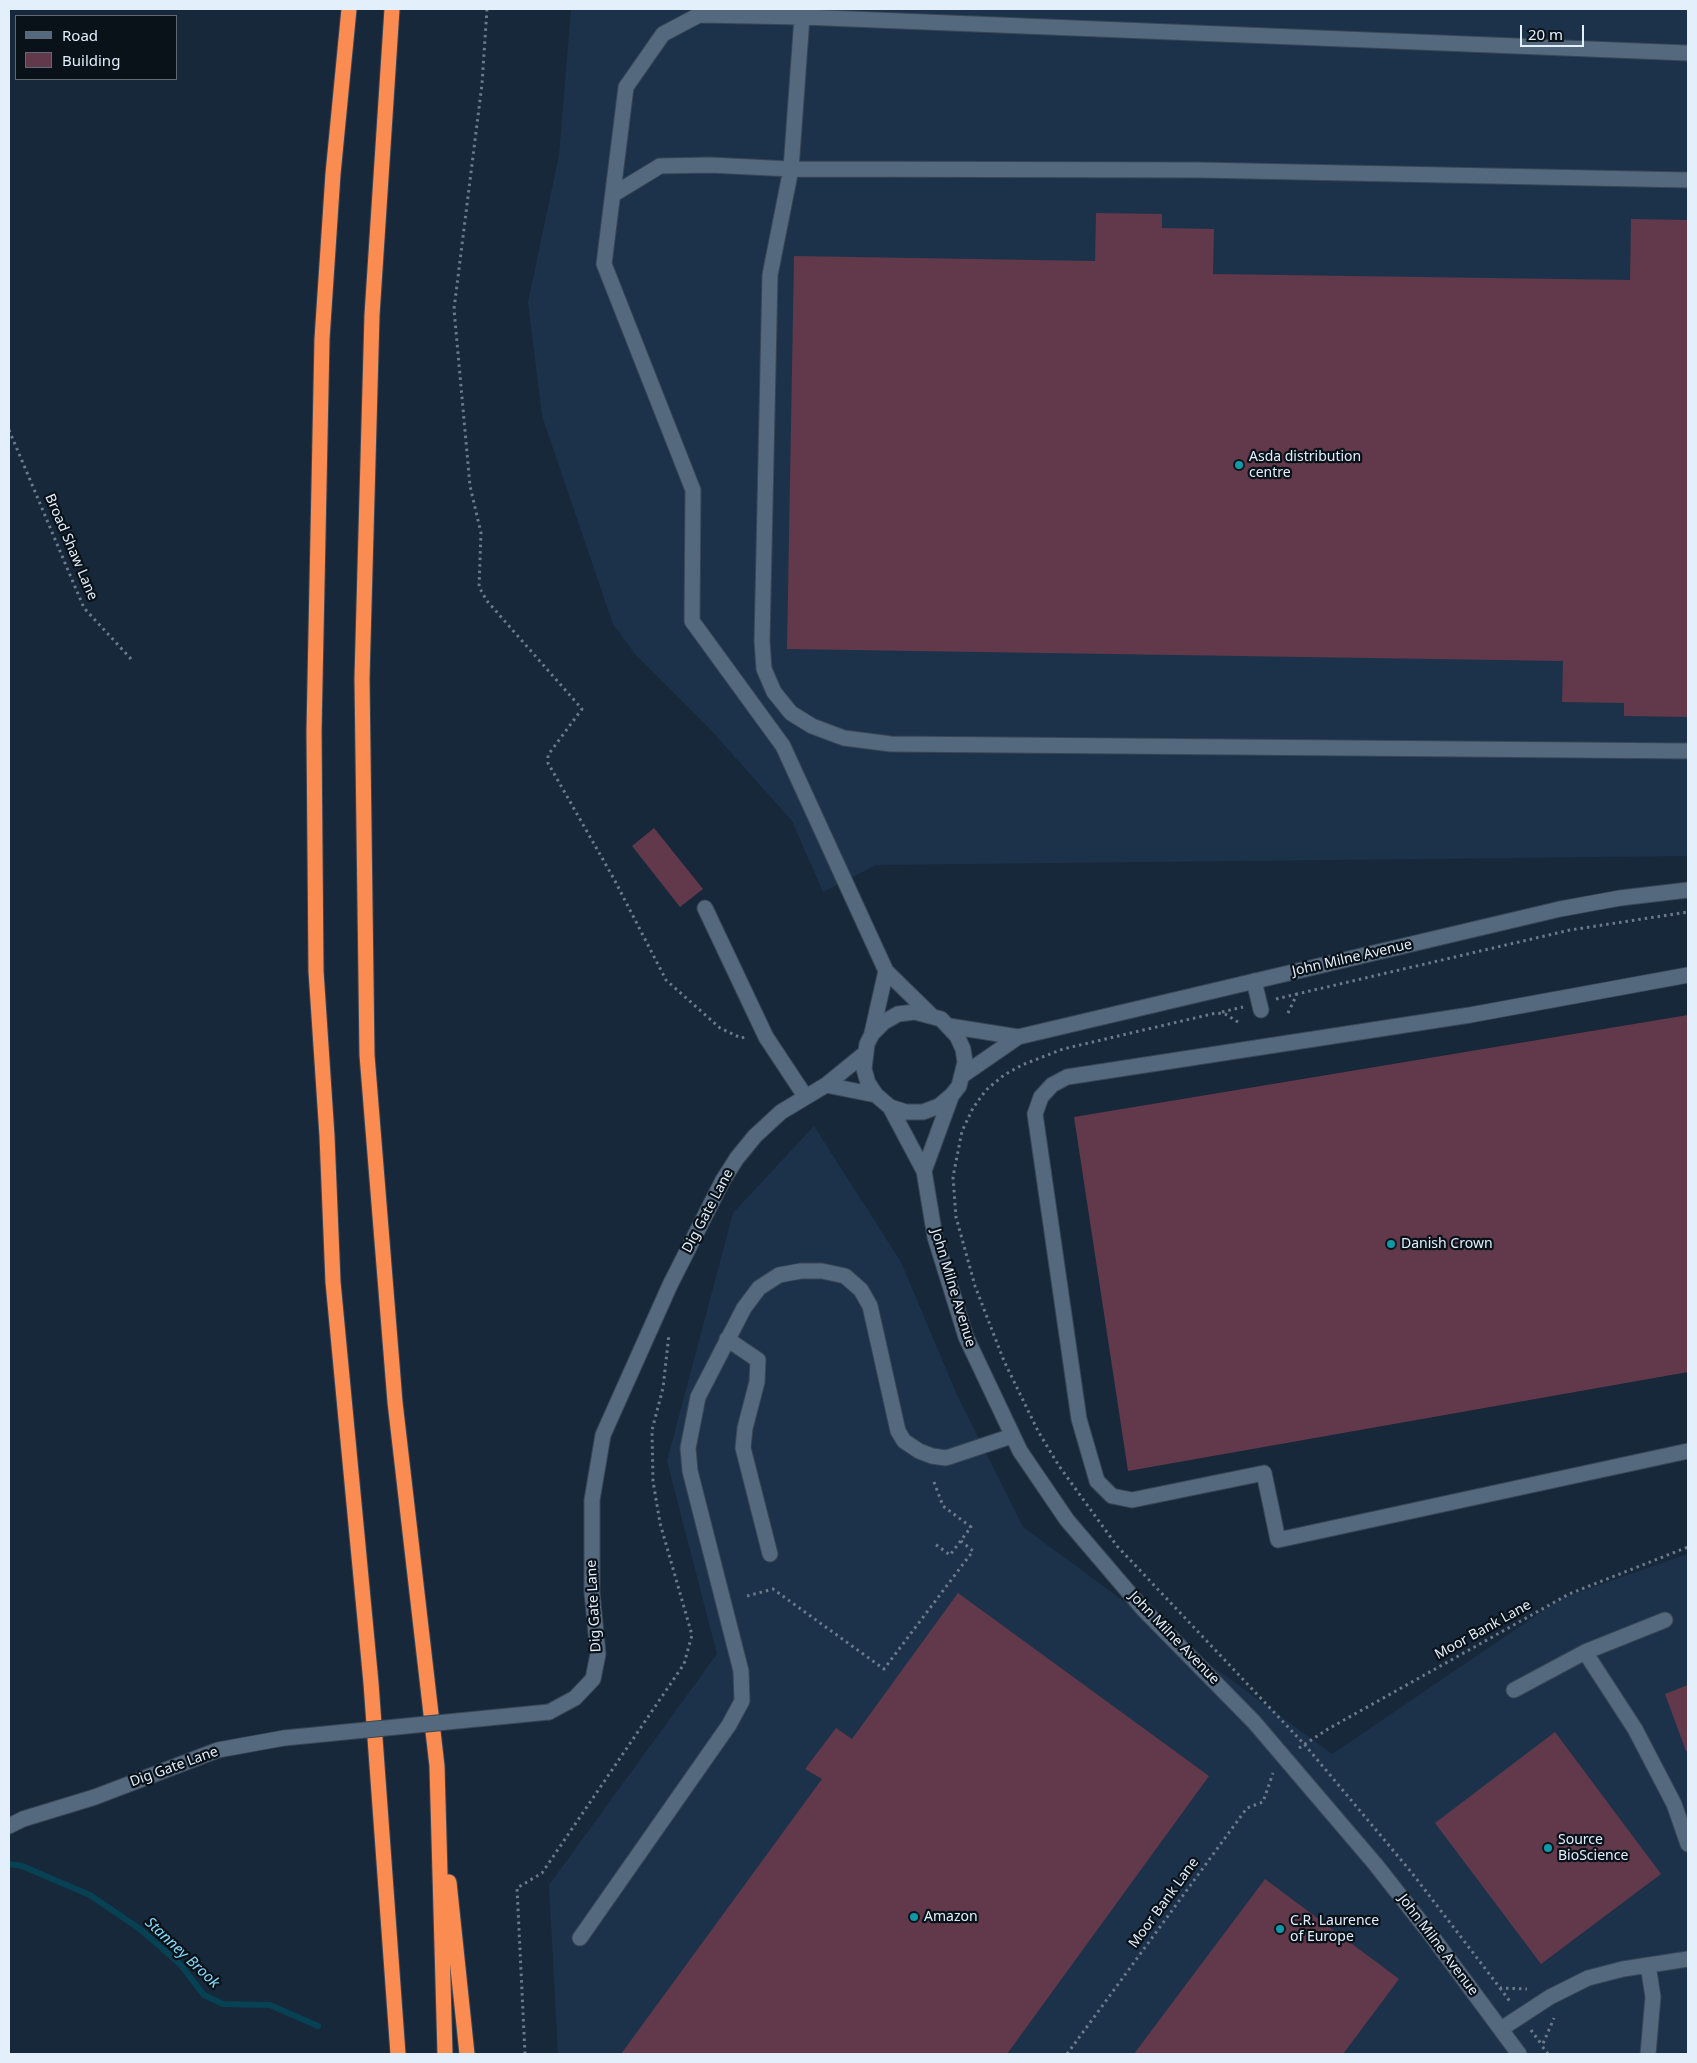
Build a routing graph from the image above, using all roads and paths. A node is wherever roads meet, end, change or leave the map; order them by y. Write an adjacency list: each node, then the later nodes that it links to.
1 (349, 9): 60 (highway)
2 (392, 9): 50 (highway)
3 (487, 9): 24 (path)
4 (802, 17): 5 (street); 6 (street); 8 (street)
5 (1688, 53)
6 (790, 169): 7 (street); 8 (street); 11 (street)
7 (1688, 180)
8 (614, 194): 15 (street)
9 (9, 430): 10 (path, Broad Shaw Lane)
10 (132, 660)
11 (1688, 751)
12 (1688, 890): 17 (street, John Milne Avenue)
13 (704, 908): 24 (street)
14 (1688, 912): 19 (path)
15 (886, 971): 20 (street); 23 (street)
16 (1688, 975): 38 (street)
17 (1254, 981): 18 (street); 25 (street, John Milne Avenue)
18 (1261, 1010)
19 (1288, 1013)
20 (932, 1015): 22 (street); 23 (street)
21 (1238, 1022): 33 (path)
22 (949, 1026): 25 (street, John Milne Avenue); 27 (street)
23 (872, 1034): 26 (street)
24 (766, 1037): 30 (street)
25 (1018, 1037): 27 (street, John Milne Avenue)
26 (864, 1054): 28 (street, Dig Gate Lane); 29 (street)
27 (963, 1075): 31 (street)
28 (826, 1085): 29 (street); 30 (street, Dig Gate Lane)
29 (876, 1095): 32 (street)
30 (805, 1096): 35 (street, Dig Gate Lane)
31 (952, 1096): 32 (street); 34 (street, John Milne Avenue)
32 (890, 1107): 34 (street, John Milne Avenue)
33 (957, 1146)
34 (924, 1171): 37 (street, John Milne Avenue)
35 (657, 1313): 52 (street, Dig Gate Lane, bridge); 63 (path)
36 (727, 1339): 37 (street); 43 (street); 54 (street)
37 (1012, 1436): 59 (street, John Milne Avenue)
38 (1688, 1451)
39 (934, 1482): 40 (path)
40 (961, 1541): 41 (path); 44 (path)
41 (935, 1544)
42 (1688, 1548): 48 (path, Moor Bank Lane)
43 (770, 1554)
44 (747, 1596)
45 (1664, 1620): 46 (street)
46 (1585, 1652): 47 (street); 53 (street)
47 (1514, 1690)
48 (1305, 1746): 49 (path, Moor Bank Lane); 57 (path)
49 (1298, 1749)
50 (437, 1766): 61 (highway); 62 (highway)
51 (1275, 1768): 64 (path, Moor Bank Lane)
52 (9, 1826)
53 (1688, 1844)
54 (580, 1938)
55 (1688, 1959): 56 (street)
56 (1648, 1965): 59 (street); 67 (street)
57 (1536, 1986)
58 (1556, 2014): 66 (path)
59 (1501, 2029): 65 (street, John Milne Avenue)
60 (398, 2054)
61 (445, 2054)
62 (467, 2054)
63 (524, 2054)
64 (1067, 2054)
65 (1519, 2054)
66 (1548, 2054)
67 (1648, 2054)

